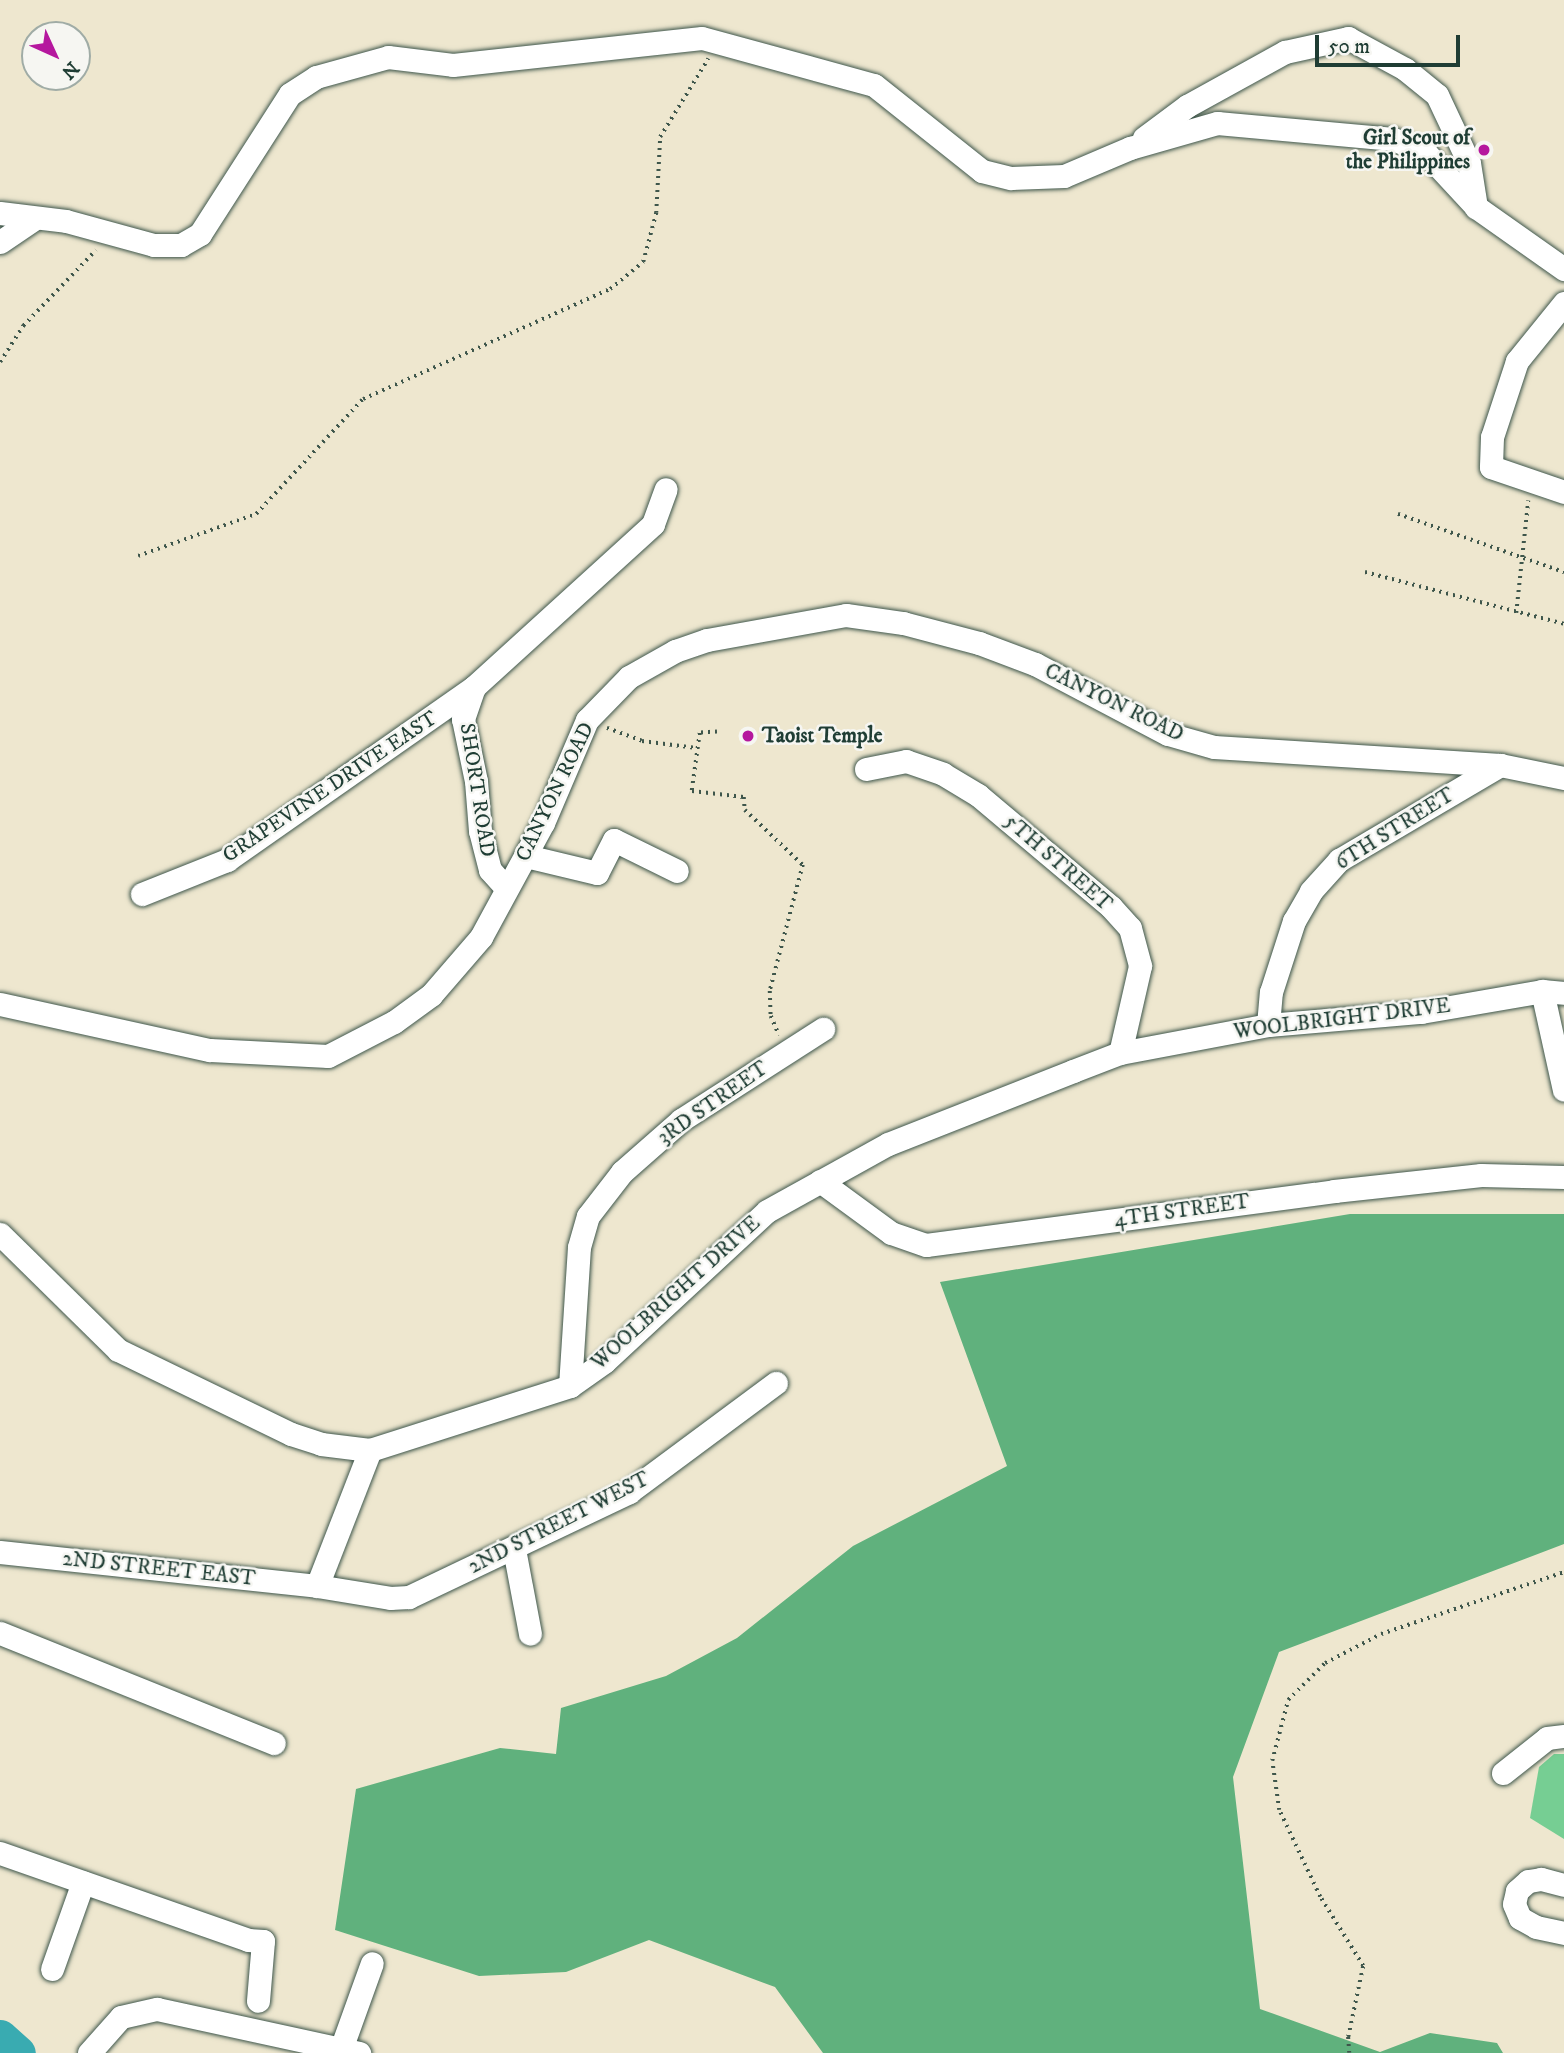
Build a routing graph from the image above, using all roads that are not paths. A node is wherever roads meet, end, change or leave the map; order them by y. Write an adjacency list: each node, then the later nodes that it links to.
1 (1130, 148): 2 (street); 2 (street); 4 (street)
2 (1476, 207): 6 (street)
3 (0, 213): 4 (street)
4 (34, 219): 5 (street)
5 (0, 242)
6 (1564, 269)
7 (1564, 303): 9 (street)
8 (666, 489): 10 (street, GRAPEVINE DRIVE EAST)
9 (1564, 492)
10 (474, 687): 16 (street, SHORT ROAD); 17 (street, GRAPEVINE DRIVE EAST)
11 (1500, 765): 13 (street, CANYON ROAD); 14 (street, CANYON ROAD); 20 (street, 6TH STREET)
12 (866, 769): 22 (street, 5TH STREET)
13 (1564, 778)
14 (526, 856): 15 (street); 16 (street, CANYON ROAD)
15 (677, 871)
16 (506, 888): 19 (street, CANYON ROAD)
17 (142, 894)
18 (1553, 992): 20 (street, WOOLBRIGHT DRIVE); 23 (street)
19 (0, 1004)
20 (1268, 1025): 22 (street, WOOLBRIGHT DRIVE)
21 (823, 1029): 28 (street, 3RD STREET)
22 (1120, 1053): 25 (street, WOOLBRIGHT DRIVE)
23 (1564, 1090)
24 (1564, 1177): 25 (street, 4TH STREET)
25 (820, 1181): 28 (street, WOOLBRIGHT DRIVE)
26 (0, 1234): 29 (street, WOOLBRIGHT DRIVE)
27 (776, 1383): 30 (street, 2ND STREET WEST)
28 (570, 1387): 29 (street, WOOLBRIGHT DRIVE)
29 (370, 1450): 32 (street)
30 (514, 1549): 32 (street, 2ND STREET WEST); 34 (street)
31 (0, 1552): 32 (street, 2ND STREET EAST)
32 (317, 1586)
33 (0, 1633): 36 (street)
34 (530, 1634)
35 (1564, 1735): 37 (street)
36 (274, 1743)
37 (1503, 1773)
38 (0, 1853): 39 (street)
39 (83, 1882): 43 (street); 44 (street)
40 (1564, 1885): 41 (street)
41 (1564, 1933)
42 (372, 1964): 46 (street)
43 (52, 1969)
44 (258, 2001)
45 (282, 2045): 46 (street); 47 (street)
46 (350, 2051)
47 (89, 2053)

